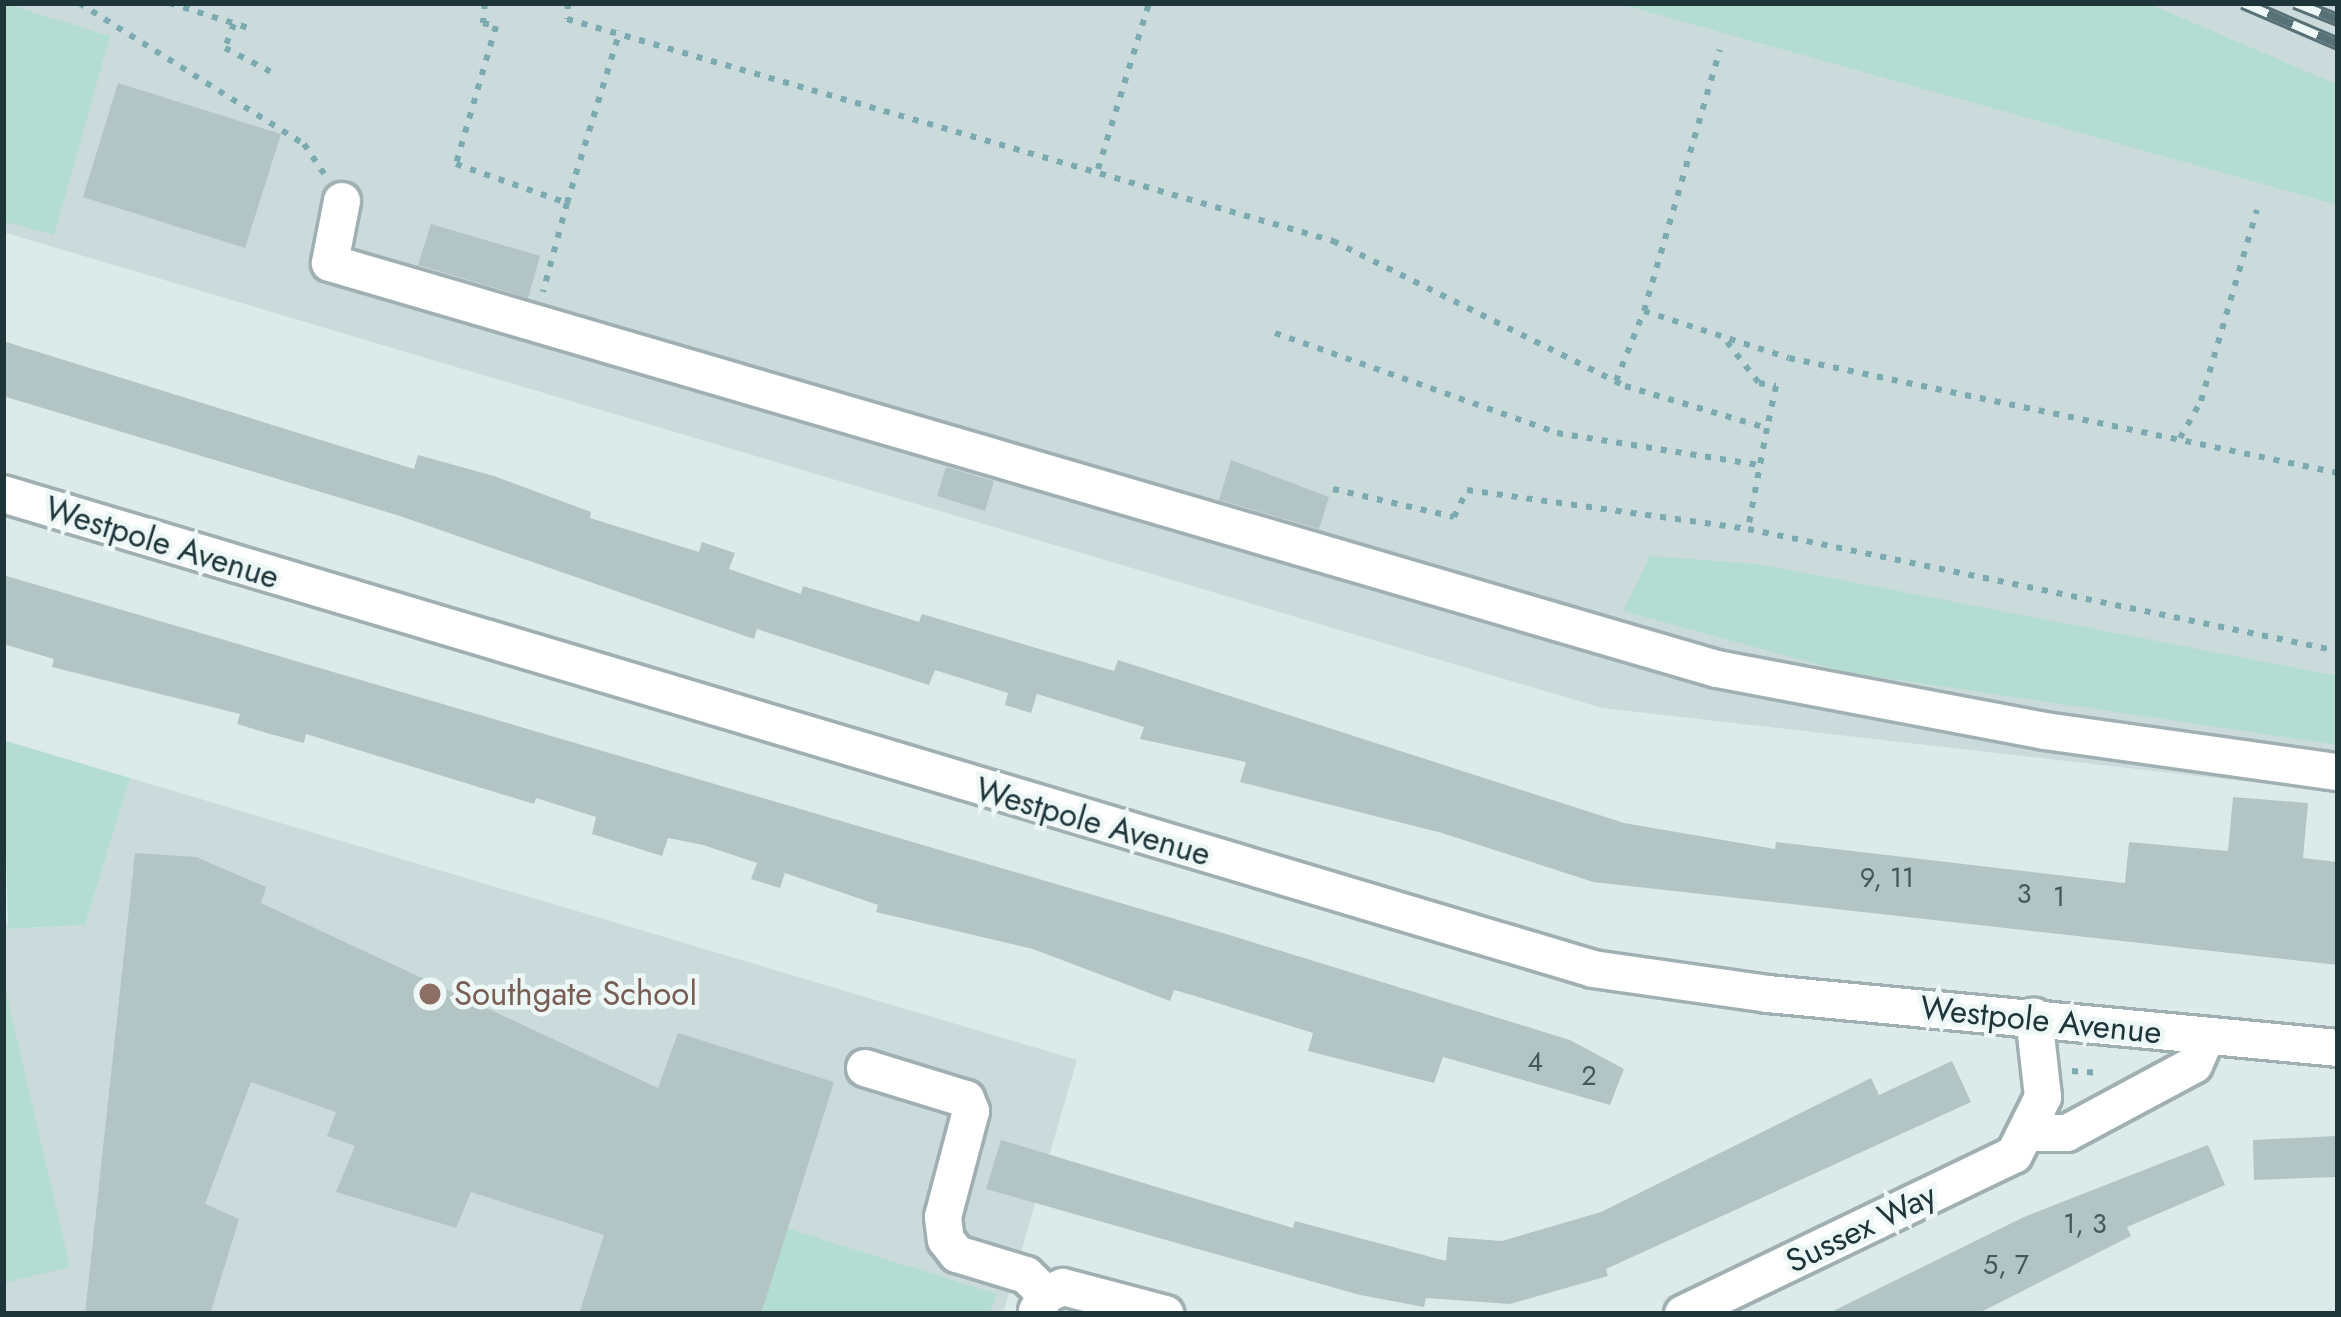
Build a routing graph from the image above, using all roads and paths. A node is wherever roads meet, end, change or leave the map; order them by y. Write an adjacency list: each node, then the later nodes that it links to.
1 (79, 3): 12 (path)
2 (169, 3): 6 (path)
3 (485, 3): 13 (path)
4 (568, 3): 8 (path)
5 (1149, 3): 11 (path)
6 (234, 24): 7 (path); 10 (path)
7 (249, 28)
8 (620, 31): 11 (path); 13 (path)
9 (1720, 50): 15 (path)
10 (277, 75)
11 (1099, 169): 19 (path)
12 (342, 201): 16 (street)
13 (567, 203): 16 (path)
14 (2257, 210): 21 (path)
15 (1644, 311): 18 (path); 19 (path)
16 (534, 325): 28 (street)
17 (1275, 333): 22 (path)
18 (1725, 339): 20 (path); 21 (path)
19 (1616, 381): 20 (path)
20 (1767, 428): 22 (path)
21 (2180, 438): 23 (path)
22 (1760, 465): 26 (path)
23 (2338, 473)
24 (1333, 489): 26 (path)
25 (3, 494): 29 (street, Westpole Avenue)
26 (1748, 529): 27 (path)
27 (2338, 651)
28 (2338, 772)
29 (2033, 1017): 30 (street, Westpole Avenue); 33 (street)
30 (2207, 1036): 31 (street, Westpole Avenue); 33 (street, Sussex Way)
31 (2338, 1048)
32 (866, 1068): 34 (street)
33 (2031, 1133): 36 (street, Sussex Way)
34 (1040, 1304): 35 (street)
35 (1165, 1314)
36 (1683, 1314)

